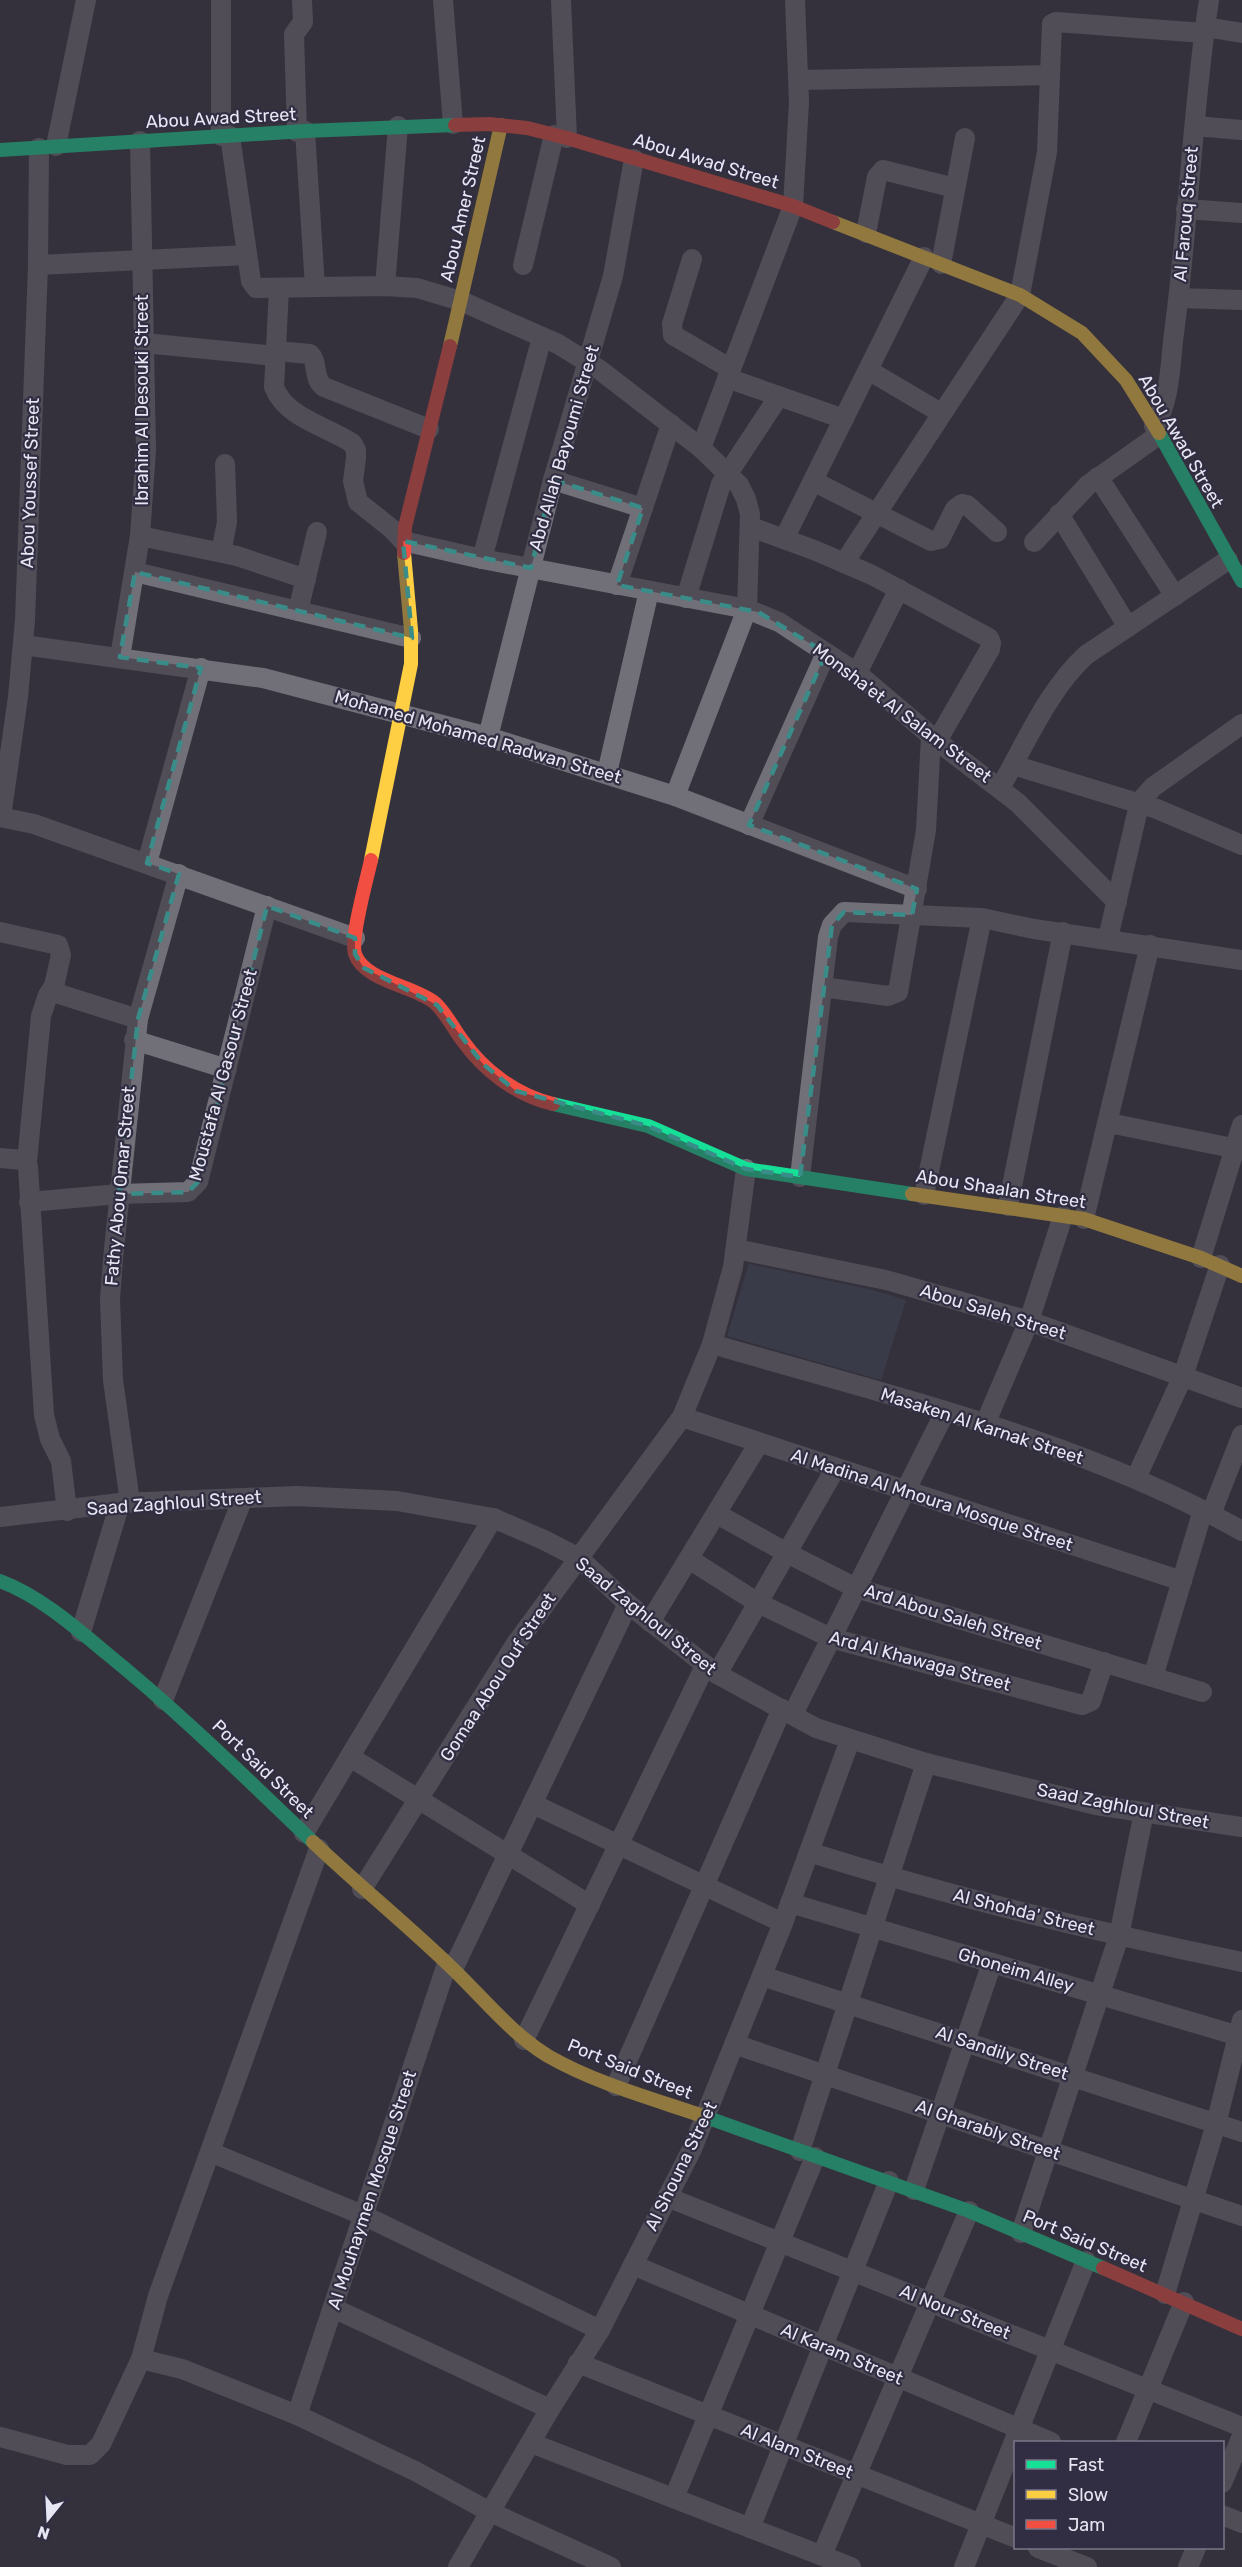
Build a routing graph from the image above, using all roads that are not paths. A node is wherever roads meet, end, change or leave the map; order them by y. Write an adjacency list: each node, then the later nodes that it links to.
1 (86, 0): 22 (street, Abou Youssef Street)
2 (221, 0): 18 (street)
3 (302, 0): 17 (street)
4 (443, 0): 12 (street)
5 (561, 0): 19 (street)
6 (795, 0): 11 (street)
7 (1209, 0): 8 (street, Al Farouq Street)
8 (1205, 30): 9 (street); 10 (street); 15 (street, Al Farouq Street)
9 (1242, 33)
10 (1050, 75): 11 (street); 39 (street)
11 (799, 80): 26 (street)
12 (453, 124): 13 (street, Abou Awad Street); 14 (street, Abou Awad Street)
13 (501, 125): 19 (street, Abou Awad Street); 42 (street, Abou Amer Street)
14 (398, 126): 17 (street, Abou Awad Street); 37 (street)
15 (1195, 126): 16 (street); 27 (street, Al Farouq Street)
16 (1242, 130)
17 (301, 131): 18 (street, Abou Awad Street); 36 (street)
18 (225, 136): 21 (street, Abou Awad Street); 30 (street)
19 (561, 137): 24 (street, Abou Awad Street); 34 (street)
20 (965, 138): 25 (street)
21 (140, 141): 22 (street, Abou Awad Street); 33 (street, Ibrahim Al Desouki Street)
22 (47, 147): 23 (street, Abou Awad Street); 35 (street, Abou Youssef Street)
23 (0, 150)
24 (634, 159): 26 (street, Abou Awad Street); 46 (street, Abd Allah Bayoumi Street)
25 (955, 188): 29 (street); 32 (street)
26 (793, 206): 29 (street, Abou Awad Street); 48 (street)
27 (1186, 209): 28 (street); 40 (street, Al Farouq Street)
28 (1242, 213)
29 (866, 233): 32 (street, Abou Awad Street)
30 (247, 255): 33 (street); 38 (street)
31 (692, 259): 48 (street)
32 (932, 260): 39 (street, Abou Awad Street); 47 (street)
33 (143, 261): 35 (street); 44 (street, Ibrahim Al Desouki Street)
34 (523, 265)
35 (38, 266): 88 (street, Abou Youssef Street)
36 (315, 286): 37 (street); 38 (street)
37 (385, 286): 42 (street)
38 (272, 289): 45 (street)
39 (1020, 295): 50 (street); 54 (street, Abou Awad Street)
40 (1179, 298): 41 (street); 54 (street, Al Farouq Street)
41 (1242, 300)
42 (461, 301): 43 (street); 53 (street, Abou Amer Street)
43 (542, 337): 46 (street); 72 (street)
44 (144, 343): 45 (street); 67 (street, Ibrahim Al Desouki Street)
45 (276, 354): 53 (street); 69 (street)
46 (588, 361): 52 (street); 59 (street, Abd Allah Bayoumi Street)
47 (868, 370): 50 (street); 51 (street)
48 (729, 373): 49 (street); 55 (street)
49 (779, 396): 51 (street); 57 (street)
50 (941, 413): 62 (street)
51 (844, 419): 60 (street)
52 (671, 424): 55 (street); 61 (street)
53 (429, 429): 69 (street, Abou Amer Street)
54 (1157, 430): 58 (street); 73 (street, Abou Awad Street)
55 (700, 448): 57 (street)
56 (225, 464): 71 (street)
57 (727, 474): 64 (street); 83 (street)
58 (1098, 477): 63 (street); 82 (street)
59 (553, 480): 61 (street); 75 (street, Abd Allah Bayoumi Street)
60 (813, 481): 62 (street); 68 (street)
61 (643, 508): 79 (street)
62 (876, 513): 66 (street); 74 (street)
63 (1059, 513): 70 (street); 86 (street)
64 (751, 527): 68 (street); 84 (street)
65 (317, 532): 77 (street)
66 (997, 532)
67 (140, 536): 71 (street); 76 (street, Ibrahim Al Desouki Street)
68 (784, 539): 74 (street)
69 (404, 541): 72 (street, Monsha'et Al Salam Street); 87 (street, Abou Amer Street)
70 (1034, 542)
71 (221, 552): 77 (street)
72 (482, 559): 75 (street, Monsha'et Al Salam Street)
73 (1228, 560): 78 (street, Abou Awad Street); 82 (street)
74 (844, 563): 80 (street)
75 (531, 568): 79 (street, Monsha'et Al Salam Street); 95 (street, Abd Allah Bayoumi Street)
76 (135, 572): 85 (street); 90 (street, Ibrahim Al Desouki Street)
77 (306, 579): 85 (street)
78 (1242, 580)
79 (617, 585): 81 (street, Monsha'et Al Salam Street)
80 (899, 589): 92 (street); 96 (street)
81 (650, 591): 83 (street, Monsha'et Al Salam Street); 98 (street)
82 (1175, 596): 86 (street)
83 (686, 598): 84 (street, Monsha'et Al Salam Street)
84 (747, 609): 89 (street, Monsha'et Al Salam Street); 100 (street)
85 (298, 611): 87 (street)
86 (1128, 627): 97 (street)
87 (411, 638): 93 (street, Abou Amer Street)
88 (23, 645): 90 (street, Mohamed Mohamed Radwan Street); 102 (street, Abou Youssef Street)
89 (826, 653): 92 (street, Monsha'et Al Salam Street); 103 (street)
90 (120, 657): 91 (street, Mohamed Mohamed Radwan Street)
91 (201, 668): 93 (street, Mohamed Mohamed Radwan Street); 105 (street)
92 (857, 674): 96 (street, Monsha'et Al Salam Street)
93 (401, 714): 95 (street, Mohamed Mohamed Radwan Street); 114 (street, Abou Amer Street)
94 (1242, 724): 101 (street)
95 (488, 737): 98 (street, Mohamed Mohamed Radwan Street)
96 (934, 739): 99 (street, Monsha'et Al Salam Street); 107 (street)
97 (1013, 765): 99 (street); 101 (street)
98 (607, 773): 100 (street, Mohamed Mohamed Radwan Street)
99 (1000, 788): 108 (street, Monsha'et Al Salam Street)
100 (675, 796): 103 (street, Mohamed Mohamed Radwan Street)
101 (1140, 803): 104 (street); 108 (street)
102 (0, 817): 105 (street)
103 (749, 825): 107 (street, Mohamed Mohamed Radwan Street)
104 (1242, 845)
105 (147, 863): 106 (street)
106 (179, 874): 109 (street); 120 (street, Fathy Abou Omar Street)
107 (917, 889): 110 (street)
108 (1117, 902): 115 (street)
109 (267, 906): 114 (street); 122 (street, Moustafa Al Gasour Street)
110 (912, 915): 111 (street); 119 (street); 119 (street)
111 (982, 918): 113 (street); 131 (street)
112 (0, 932): 118 (street)
113 (1063, 932): 115 (street); 133 (street)
114 (355, 938): 128 (street, Abou Shaalan Street)
115 (1108, 938): 116 (street)
116 (1150, 945): 117 (street); 123 (street)
117 (1242, 960)
118 (54, 986): 120 (street); 127 (street)
119 (822, 987): 129 (street)
120 (138, 1019): 121 (street, Fathy Abou Omar Street)
121 (134, 1040): 122 (street); 130 (street, Fathy Abou Omar Street)
122 (227, 1069): 130 (street, Moustafa Al Gasour Street)
123 (1109, 1123): 125 (street); 135 (street)
124 (1242, 1125): 125 (street)
125 (1239, 1150): 137 (street)
126 (0, 1158): 127 (street)
127 (27, 1162): 132 (street)
128 (746, 1169): 129 (street, Abou Shaalan Street); 136 (street, Gomaa Abou Ouf Street)
129 (800, 1177): 131 (street, Abou Shaalan Street)
130 (119, 1194): 132 (street, Moustafa Al Gasour Street); 152 (street, Fathy Abou Omar Street)
131 (924, 1195): 133 (street, Abou Shaalan Street)
132 (29, 1202): 153 (street)
133 (1008, 1206): 134 (street, Abou Shaalan Street)
134 (1063, 1216): 135 (street, Abou Shaalan Street); 139 (street)
135 (1084, 1219): 137 (street, Abou Shaalan Street)
136 (736, 1249): 139 (street, Abou Saleh Street); 140 (street, Gomaa Abou Ouf Street)
137 (1211, 1262): 138 (street, Abou Shaalan Street); 141 (street)
138 (1242, 1276)
139 (1029, 1321): 141 (street, Abou Saleh Street); 145 (street)
140 (712, 1344): 143 (street, Masaken Al Karnak Street); 144 (street, Gomaa Abou Ouf Street)
141 (1183, 1376): 142 (street, Abou Saleh Street); 149 (street)
142 (1242, 1398)
143 (945, 1412): 145 (street, Masaken Al Karnak Street); 150 (street)
144 (682, 1417): 147 (street, Al Madina Al Mnoura Mosque Street); 160 (street, Gomaa Abou Ouf Street)
145 (985, 1424): 149 (street, Masaken Al Karnak Street)
146 (1242, 1435): 154 (street)
147 (759, 1443): 148 (street, Al Madina Al Mnoura Mosque Street); 155 (street)
148 (835, 1469): 150 (street, Al Madina Al Mnoura Mosque Street); 159 (street)
149 (1136, 1478): 154 (street, Masaken Al Karnak Street)
150 (906, 1492): 163 (street, Al Madina Al Mnoura Mosque Street); 164 (street)
151 (243, 1498): 152 (street, Saad Zaghloul Street); 157 (street, Saad Zaghloul Street); 174 (street)
152 (125, 1503): 153 (street, Saad Zaghloul Street); 168 (street)
153 (68, 1511): 156 (street, Saad Zaghloul Street)
154 (1208, 1512): 158 (street, Masaken Al Karnak Street); 163 (street)
155 (717, 1514): 159 (street, Ard Abou Saleh Street); 161 (street)
156 (0, 1516)
157 (493, 1518): 160 (street, Saad Zaghloul Street); 177 (street)
158 (1242, 1531)
159 (787, 1553): 164 (street, Ard Abou Saleh Street); 165 (street)
160 (579, 1558): 166 (street, Saad Zaghloul Street); 179 (street, Gomaa Abou Ouf Street)
161 (688, 1559): 165 (street, Ard Al Khawaga Street); 167 (street)
162 (0, 1581): 168 (street, Port Said Street)
163 (1182, 1581): 172 (street)
164 (856, 1588): 169 (street); 170 (street, Ard Abou Saleh Street)
165 (758, 1603): 169 (street, Ard Al Khawaga Street); 171 (street)
166 (628, 1604): 167 (street, Saad Zaghloul Street); 180 (street, Al Mouhaymen Mosque Street)
167 (650, 1622): 171 (street, Saad Zaghloul Street)
168 (81, 1632): 174 (street, Port Said Street)
169 (831, 1638): 170 (street, Ard Al Khawaga Street); 175 (street)
170 (1104, 1662): 172 (street, Ard Abou Saleh Street)
171 (711, 1670): 175 (street, Saad Zaghloul Street); 184 (street)
172 (1153, 1677): 173 (street, Ard Abou Saleh Street)
173 (1202, 1692)
174 (163, 1700): 183 (street, Port Said Street)
175 (787, 1712): 176 (street, Saad Zaghloul Street); 189 (street)
176 (850, 1740): 178 (street, Saad Zaghloul Street); 186 (street, Al Shouna Street)
177 (350, 1757): 179 (street); 183 (street)
178 (926, 1763): 181 (street, Saad Zaghloul Street); 188 (street)
179 (420, 1800): 187 (street); 190 (street, Gomaa Abou Ouf Street)
180 (532, 1804): 184 (street); 187 (street, Al Mouhaymen Mosque Street)
181 (1144, 1812): 182 (street, Saad Zaghloul Street); 195 (street)
182 (1242, 1827)
183 (304, 1833): 185 (street, Port Said Street)
184 (618, 1845): 189 (street); 192 (street)
185 (319, 1849): 190 (street, Port Said Street); 214 (street)
186 (809, 1852): 188 (street, Al Shohda' Street); 191 (street, Al Shouna Street)
187 (508, 1854): 192 (street); 198 (street, Al Mouhaymen Mosque Street)
188 (889, 1877): 194 (street); 195 (street, Al Shohda' Street)
189 (704, 1886): 193 (street); 208 (street)
190 (362, 1889): 198 (street, Port Said Street)
191 (790, 1903): 193 (street, Al Shouna Street); 194 (street, Ghoneim Alley)
192 (590, 1905): 203 (street)
193 (783, 1923): 199 (street, Al Shouna Street)
194 (873, 1927): 197 (street, Ghoneim Alley); 201 (street)
195 (1119, 1936): 196 (street, Al Shohda' Street); 200 (street)
196 (1242, 1962)
197 (992, 1963): 200 (street, Ghoneim Alley); 204 (street)
198 (450, 1966): 203 (street, Port Said Street); 221 (street, Al Mouhaymen Mosque Street)
199 (762, 1976): 201 (street, Al Sandily Street); 205 (street, Al Shouna Street)
200 (1100, 1995): 202 (street, Ghoneim Alley); 207 (street)
201 (848, 2003): 204 (street, Al Sandily Street); 206 (street)
202 (1241, 2031): 211 (street)
203 (524, 2040): 208 (street, Port Said Street)
204 (965, 2041): 207 (street, Al Sandily Street); 209 (street)
205 (734, 2044): 206 (street, Al Gharably Street); 210 (street, Al Shouna Street)
206 (825, 2075): 209 (street, Al Gharably Street); 215 (street)
207 (1073, 2076): 211 (street, Al Sandily Street); 213 (street)
208 (616, 2086): 210 (street, Port Said Street)
209 (940, 2114): 213 (street, Al Gharably Street); 217 (street)
210 (706, 2118): 215 (street, Port Said Street); 218 (street, Al Shouna Street)
211 (1216, 2124): 212 (street, Al Sandily Street); 219 (street)
212 (1242, 2132)
213 (1048, 2150): 219 (street, Al Gharably Street); 223 (street)
214 (210, 2152): 221 (street); 237 (street)
215 (808, 2154): 216 (street, Port Said Street); 224 (street)
216 (888, 2181): 217 (street, Port Said Street); 227 (street)
217 (914, 2190): 220 (street, Port Said Street)
218 (667, 2197): 224 (street, Al Nour Street); 226 (street, Al Shouna Street)
219 (1193, 2200): 222 (street, Al Gharably Street); 228 (street)
220 (969, 2211): 223 (street, Port Said Street); 229 (street)
221 (365, 2216): 231 (street, Al Mouhaymen Mosque Street); 234 (street)
222 (1242, 2216)
223 (1021, 2233): 225 (street, Port Said Street)
224 (780, 2242): 227 (street, Al Nour Street); 232 (street)
225 (1086, 2261): 228 (street, Port Said Street); 236 (street)
226 (633, 2265): 232 (street, Al Karam Street); 234 (street, Al Shouna Street)
227 (852, 2271): 229 (street, Al Nour Street); 235 (street)
228 (1165, 2294): 230 (street, Port Said Street)
229 (930, 2302): 236 (street, Al Nour Street); 239 (street)
230 (1184, 2302): 233 (street, Port Said Street); 240 (street)
231 (333, 2308): 241 (street); 242 (street, Al Mouhaymen Mosque Street)
232 (750, 2315): 235 (street, Al Karam Street); 243 (street)
233 (1242, 2329)
234 (600, 2330): 238 (street, Al Shouna Street)
235 (823, 2346): 239 (street, Al Karam Street); 253 (street)
236 (1050, 2350): 240 (street, Al Nour Street); 245 (street)
237 (141, 2359): 242 (street); 247 (street)
238 (578, 2363): 241 (street, Al Shouna Street); 243 (street, Al Alam Street)
239 (898, 2378): 245 (street, Al Karam Street); 254 (street)
240 (1148, 2390): 244 (street, Al Nour Street); 250 (street)
241 (550, 2409): 252 (street, Al Shouna Street)
242 (297, 2415): 257 (street)
243 (708, 2415): 253 (street, Al Alam Street); 256 (street)
244 (1242, 2427)
245 (1019, 2429): 248 (street); 249 (street, Al Karam Street)
246 (1242, 2436): 255 (street)
247 (0, 2438)
248 (1014, 2441)
249 (1049, 2441)
250 (1126, 2441)
251 (1014, 2442): 260 (street)
252 (531, 2443): 256 (street); 257 (street, Al Shouna Street)
253 (783, 2445): 254 (street, Al Alam Street); 261 (street)
254 (857, 2475): 260 (street, Al Alam Street); 265 (street)
255 (1224, 2478)
256 (674, 2498): 261 (street)
257 (490, 2512): 267 (street, Al Shouna Street); 268 (street)
258 (1224, 2516): 259 (street)
259 (1242, 2523)
260 (981, 2524): 262 (street, Al Alam Street); 270 (street)
261 (750, 2528): 265 (street)
262 (1014, 2537)
263 (1044, 2549): 266 (street)
264 (1195, 2549): 271 (street)
265 (822, 2556): 269 (street)
266 (1081, 2561)
267 (458, 2567)
268 (611, 2567)
269 (851, 2567)
270 (964, 2567)
271 (1188, 2567)

